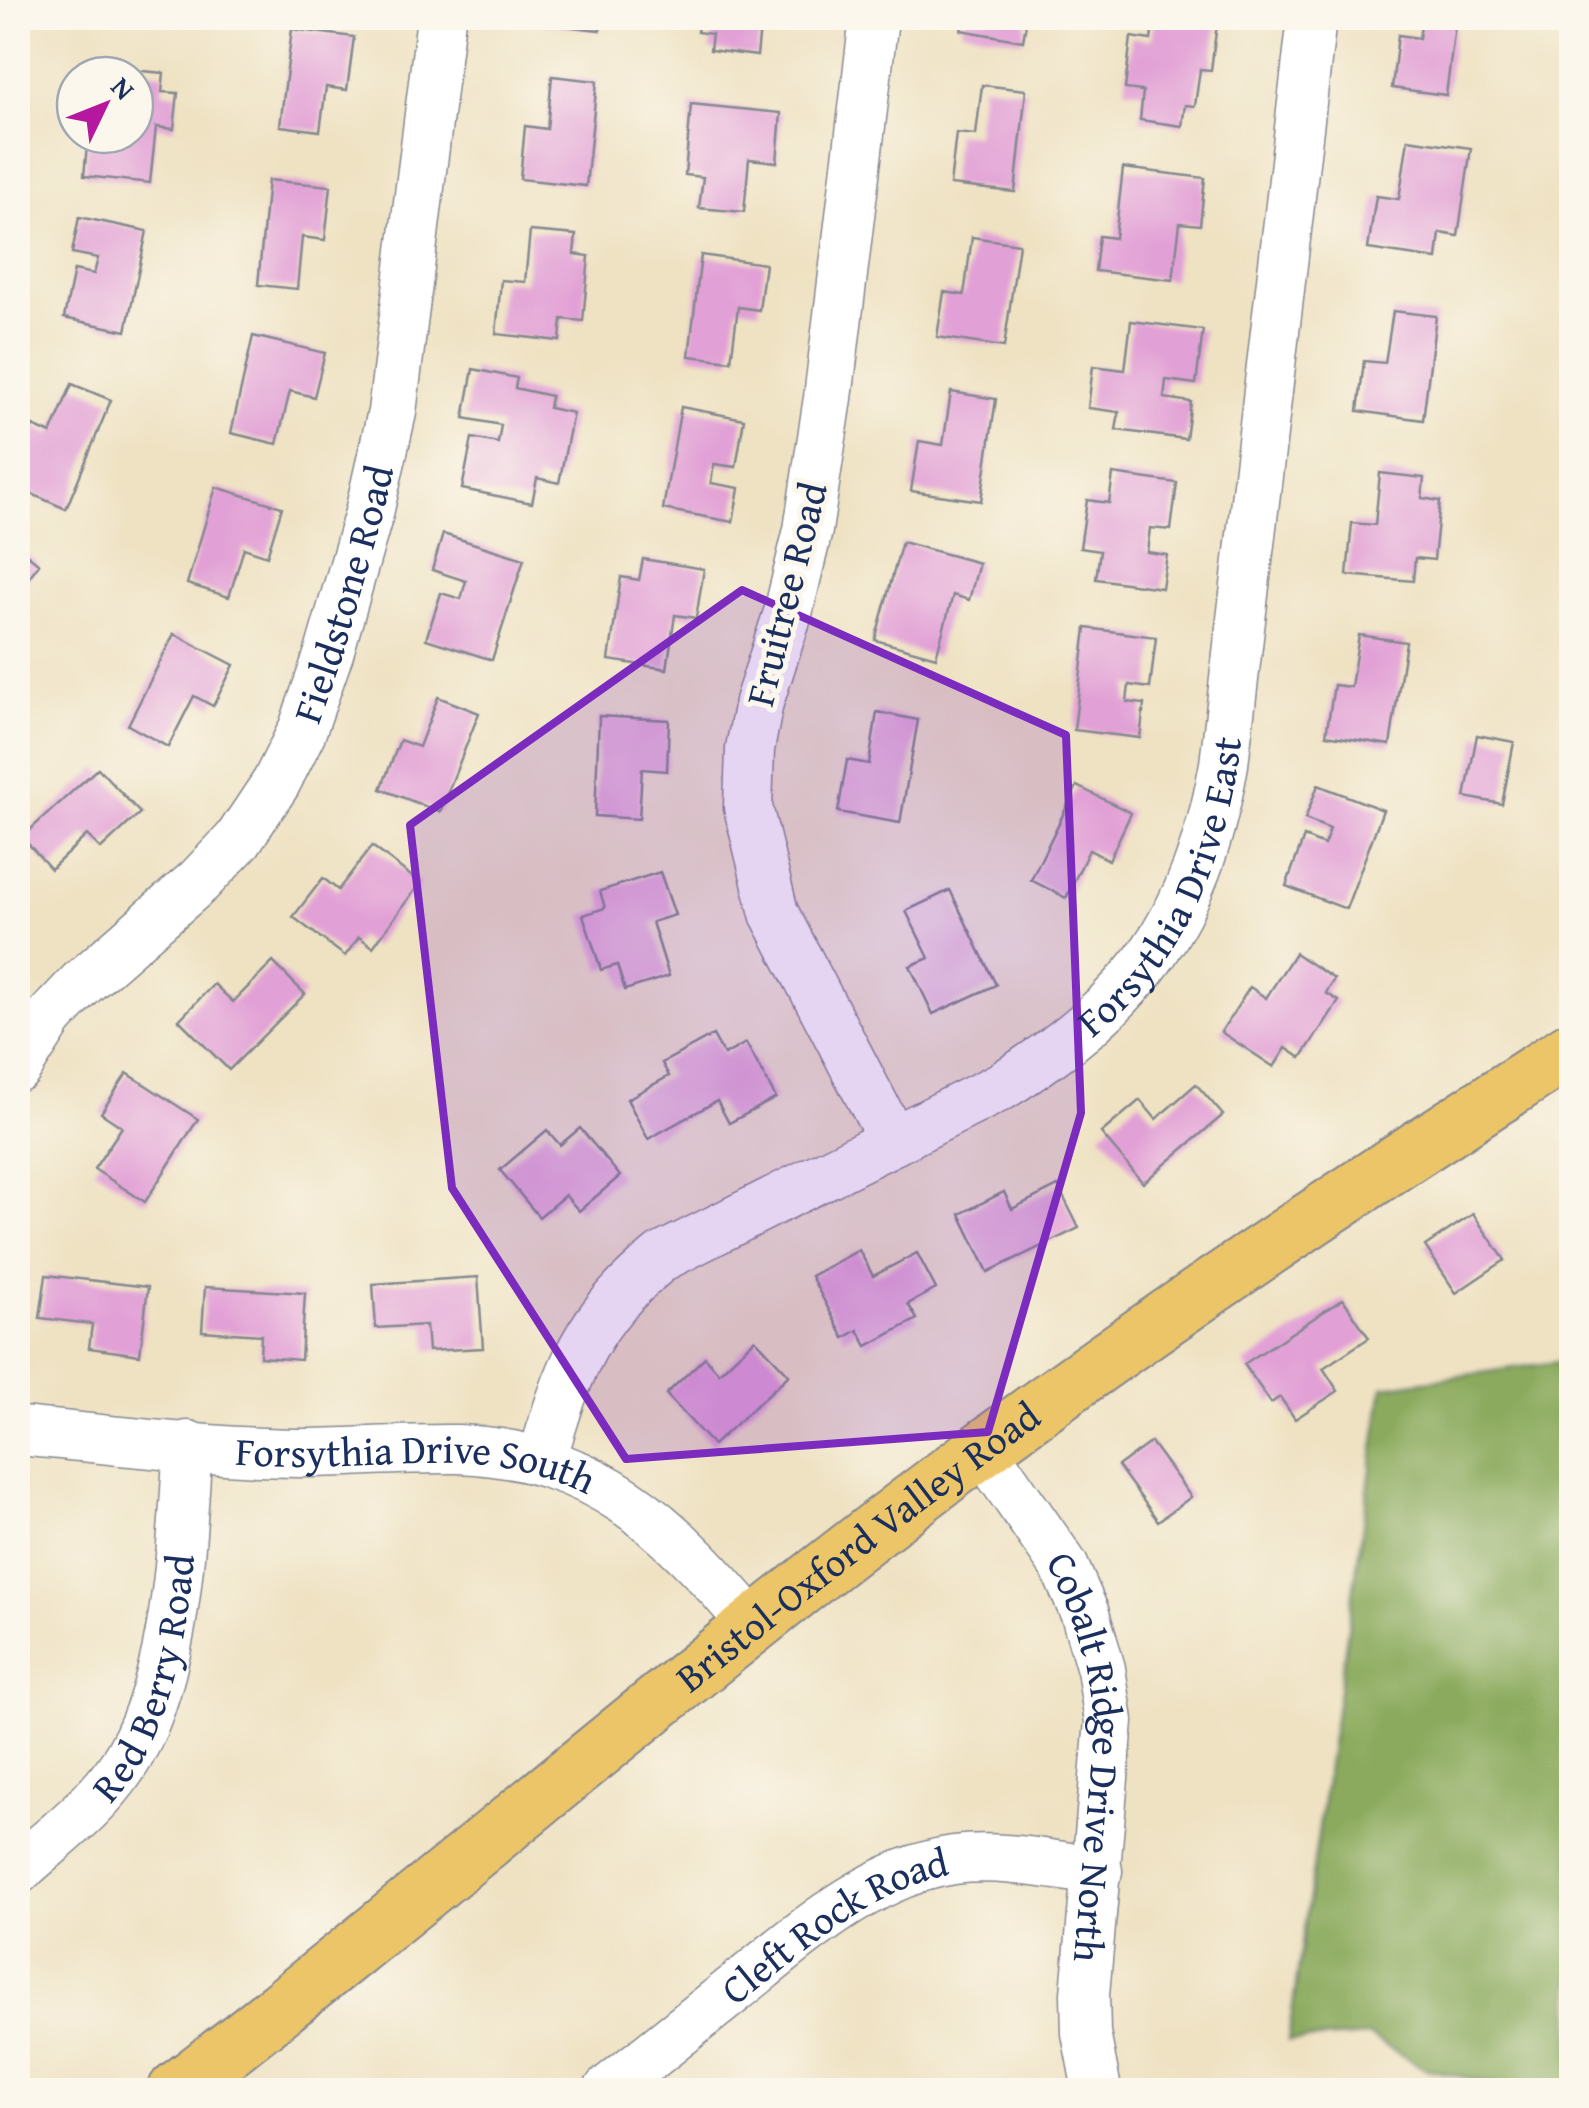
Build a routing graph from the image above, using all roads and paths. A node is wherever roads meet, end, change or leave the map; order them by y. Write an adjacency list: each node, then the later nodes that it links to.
1 (441, 18): 5 (street, Fieldstone Road)
2 (874, 18): 6 (street, Fruitree Road)
3 (1312, 18): 6 (street, Forsythia Drive East)
4 (1572, 1049): 9 (main road, Bristol-Oxford Valley Road)
5 (18, 1068)
6 (893, 1142): 10 (street, Forsythia Drive East)
7 (18, 1431): 8 (street, Forsythia Drive South)
8 (188, 1446): 10 (street, Forsythia Drive South); 12 (street, Red Berry Road)
9 (982, 1448): 11 (main road, Bristol-Oxford Valley Road); 13 (street, Cobalt Ridge Drive North)
10 (542, 1460): 11 (street, Forsythia Drive South)
11 (753, 1624): 14 (main road, Bristol-Oxford Valley Road)
12 (18, 1870)
13 (1098, 1871): 15 (street, Cleft Rock Road); 16 (street, Cobalt Ridge Drive North)
14 (176, 2090)
15 (608, 2090)
16 (1097, 2090)

